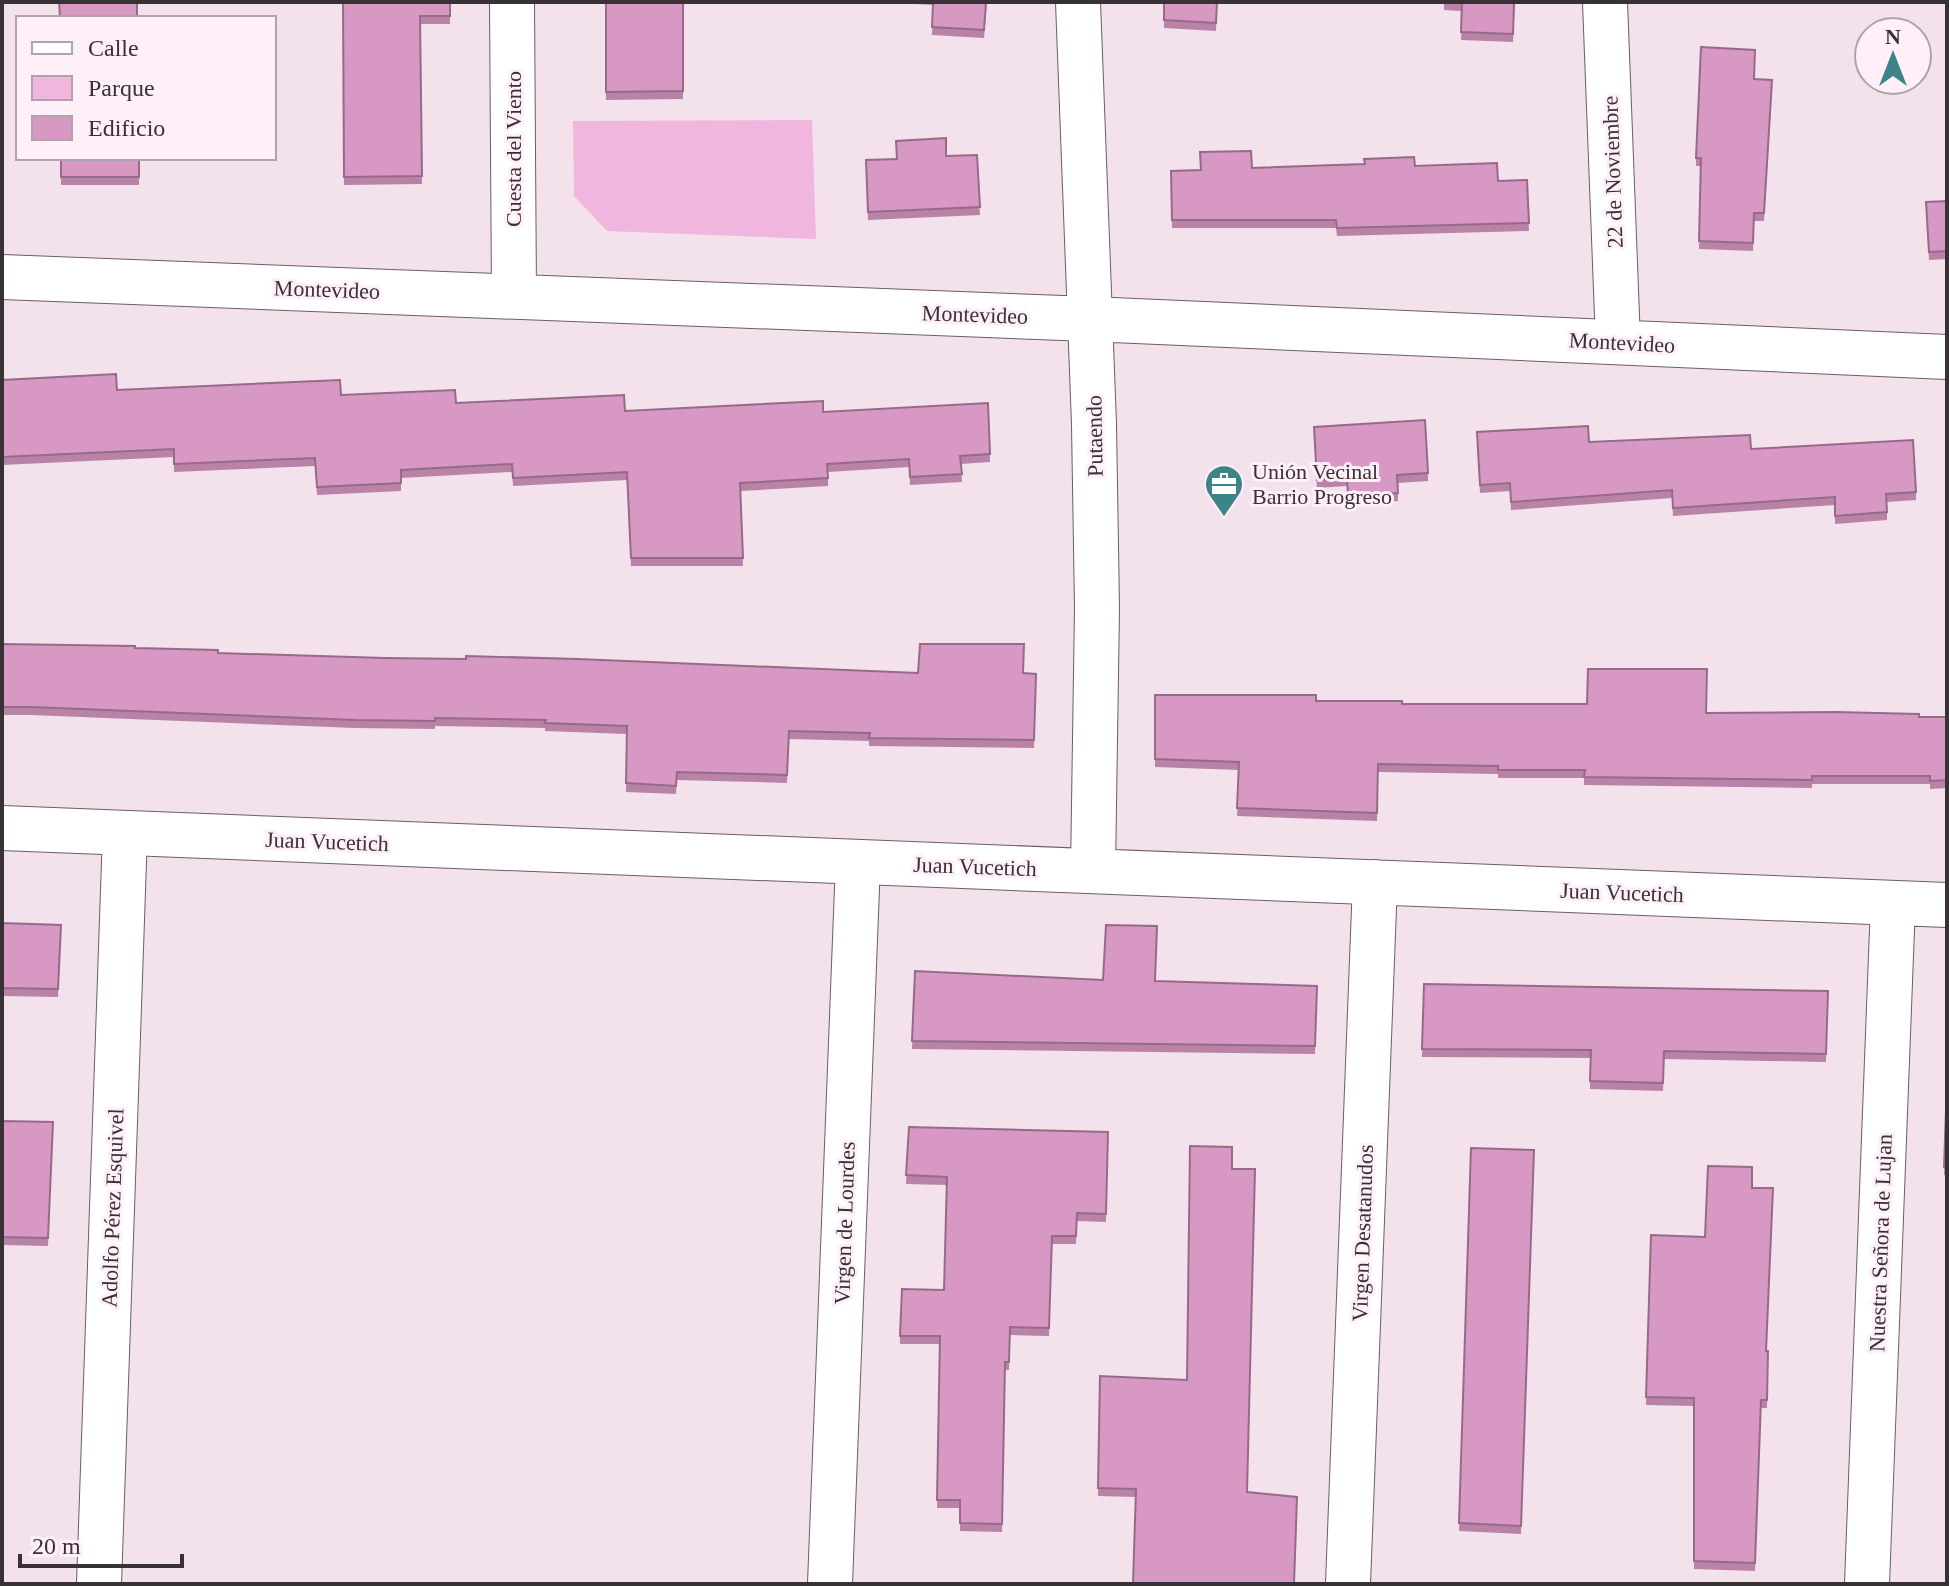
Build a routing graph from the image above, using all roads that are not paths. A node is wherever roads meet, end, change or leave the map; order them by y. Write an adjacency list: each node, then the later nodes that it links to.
1 (512, 2): 5 (street, Cuesta del Viento)
2 (1078, 2): 6 (street, Putaendo)
3 (1605, 2): 7 (street, 22 de Noviembre)
4 (2, 277): 5 (street, Montevideo)
5 (514, 296): 6 (street, Montevideo)
6 (1090, 319): 7 (street, Montevideo); 12 (street, Putaendo)
7 (1618, 342): 8 (street, Montevideo)
8 (1947, 357)
9 (2, 828): 10 (street, Juan Vucetich)
10 (125, 833): 11 (street, Juan Vucetich); 16 (street, Adolfo Pérez Esquivel)
11 (858, 862): 12 (street, Juan Vucetich); 17 (street, Virgen de Lourdes)
12 (1093, 871): 13 (street, Juan Vucetich)
13 (1375, 882): 14 (street, Juan Vucetich); 18 (street, Virgen Desatanudos)
14 (1893, 903): 15 (street, Juan Vucetich); 19 (street, Nuestra Señora de Lujan)
15 (1947, 905)
16 (99, 1584)
17 (830, 1584)
18 (1348, 1584)
19 (1867, 1584)

